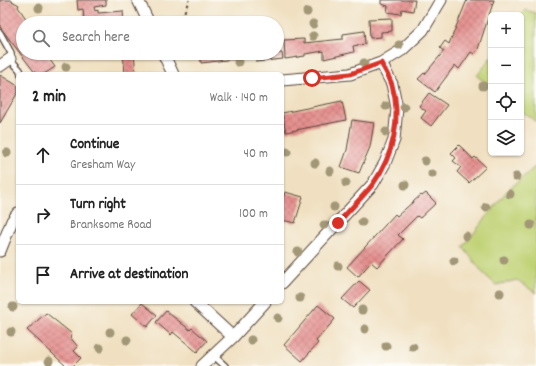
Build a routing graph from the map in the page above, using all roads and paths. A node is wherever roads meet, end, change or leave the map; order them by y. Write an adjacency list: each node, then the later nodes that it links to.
1 (138, 0): 4 (street)
2 (189, 0): 5 (path)
3 (441, 0): 9 (street)
4 (146, 16)
5 (183, 16)
6 (0, 33): 7 (lane)
7 (10, 59): 10 (street); 11 (lane)
8 (166, 60): 12 (street)
9 (381, 63): 13 (street); 16 (street)
10 (0, 66)
11 (20, 72)
12 (172, 72)
13 (284, 80)
14 (16, 216): 15 (street)
15 (0, 251)
16 (284, 281)
17 (197, 304): 19 (street)
18 (262, 304): 19 (street)
19 (233, 336): 20 (street)
20 (213, 356): 21 (street); 22 (lane)
21 (202, 366)
22 (225, 366)

